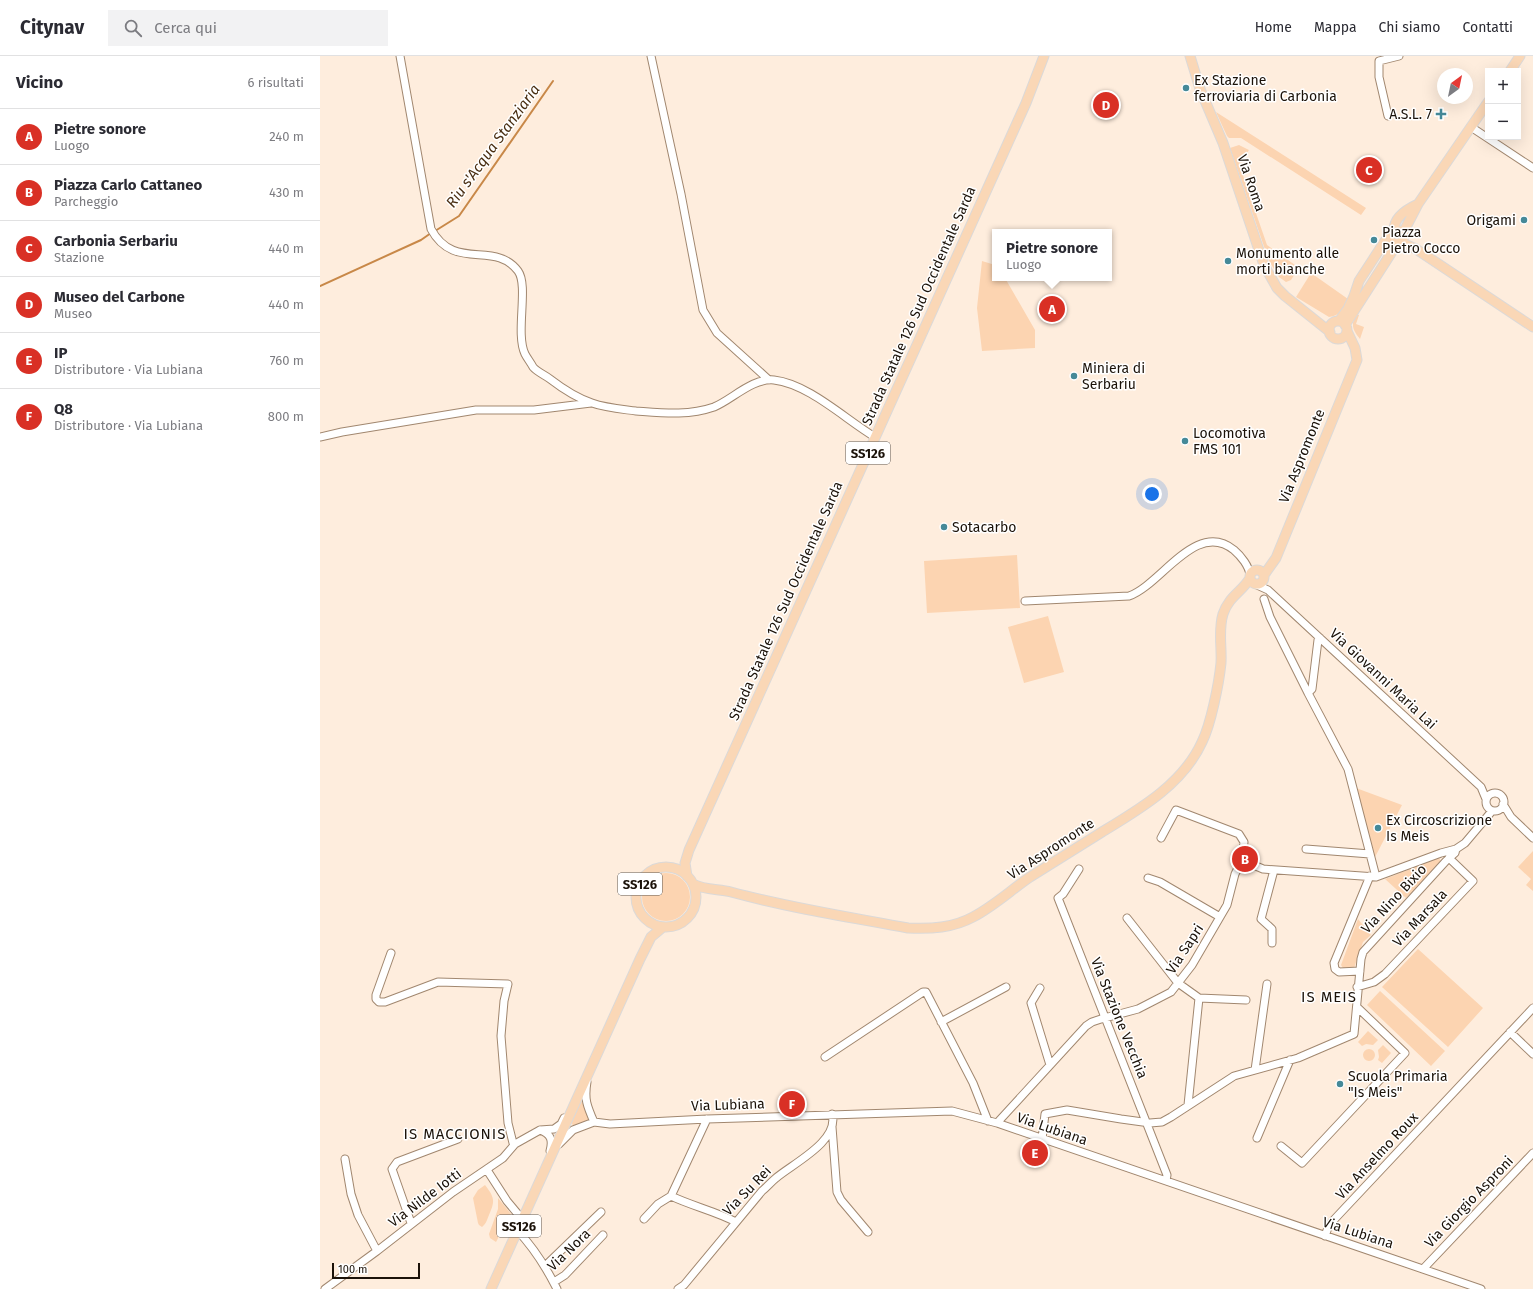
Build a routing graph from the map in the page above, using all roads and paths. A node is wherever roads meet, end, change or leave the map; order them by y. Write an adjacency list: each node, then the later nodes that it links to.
1 (400, 56): 22 (street)
2 (651, 56): 21 (street)
3 (1044, 56): 24 (main road, Strada Statale 126 Sud Occidentale Sarda / SS126)
4 (1190, 56): 15 (main road, Via Roma)
5 (1399, 56): 9 (street)
6 (1520, 56): 7 (main road)
7 (1512, 68)
8 (1487, 104): 10 (main road)
9 (1388, 116)
10 (1471, 127): 11 (street); 12 (main road)
11 (1533, 168)
12 (1398, 238): 13 (main road); 14 (main road); 17 (main road)
13 (1357, 287): 14 (main road); 16 (main road)
14 (1366, 292): 16 (main road)
15 (1301, 309): 16 (main road, Via Roma); 18 (main road, Via Roma)
16 (1342, 325): 18 (main road); 19 (main road); 20 (main road)
17 (1533, 327)
18 (1330, 332): 19 (main road)
19 (1340, 339): 20 (main road)
20 (1356, 353): 25 (main road, Via Aspromonte)
21 (769, 380): 22 (street); 24 (street)
22 (591, 403): 23 (street)
23 (320, 437)
24 (875, 437): 40 (main road, Strada Statale 126 Sud Occidentale Sarda / SS126)
25 (1257, 577): 27 (street); 28 (street, Via Giovanni Maria Lai); 52 (main road, Via Aspromonte)
26 (1264, 599): 29 (street)
27 (1025, 601)
28 (1320, 638): 29 (street); 30 (street, Via Giovanni Maria Lai)
29 (1308, 693): 42 (street)
30 (1481, 787): 31 (street, Via Giovanni Maria Lai); 32 (street, Via Giovanni Maria Lai)
31 (1493, 794): 32 (street); 33 (street)
32 (1486, 799): 34 (street)
33 (1503, 804): 34 (street); 35 (street)
34 (1493, 809): 35 (street); 39 (street, Via Nino Bixio)
35 (1510, 815): 37 (street)
36 (1161, 838): 43 (street)
37 (1533, 838)
38 (1306, 849): 42 (street)
39 (1456, 849): 41 (street); 44 (street, Via Nino Bixio)
40 (688, 850): 45 (main road, SS126); 48 (main road, SS126)
41 (1441, 852): 44 (street); 49 (street)
42 (1370, 854): 49 (street)
43 (1242, 860): 47 (street); 54 (street, Via Sapri)
44 (1448, 860): 61 (street, Via Nino Bixio); 65 (street, Via Marsala)
45 (672, 868): 48 (main road, SS126); 56 (main road, SS126)
46 (1080, 869): 71 (street, Via Stazione Vecchia)
47 (1274, 870): 49 (street); 58 (street)
48 (687, 876): 51 (main road, SS126)
49 (1373, 876): 61 (street)
50 (1148, 878): 54 (street)
51 (693, 884): 52 (main road, Via Aspromonte); 53 (main road)
52 (724, 891): 53 (main road, Via Aspromonte)
53 (694, 909): 57 (main road)
54 (1220, 917): 62 (street, Via Sapri)
55 (1127, 918): 62 (street)
56 (647, 920): 57 (main road); 60 (main road, SS126)
57 (663, 927): 60 (main road, SS126)
58 (1272, 943)
59 (391, 953): 93 (street)
60 (643, 953): 79 (main road, SS126)
61 (1360, 971): 65 (street, Via Nino Bixio)
62 (1178, 983): 67 (street); 71 (street, Via Sapri)
63 (1267, 984): 78 (street)
64 (1006, 987): 72 (street)
65 (1358, 987): 69 (street, Via Nino Bixio)
66 (1040, 988): 77 (street)
67 (1199, 998): 68 (street); 81 (street)
68 (1246, 1000)
69 (1357, 1007): 76 (street, Via Nino Bixio); 94 (street)
70 (1533, 1008): 73 (street, Via Anselmo Roux)
71 (1106, 1018): 77 (street, Via Sapri); 86 (street, Via Stazione Vecchia)
72 (941, 1022): 75 (street); 84 (street)
73 (1510, 1032): 74 (street); 109 (street, Via Anselmo Roux)
74 (1533, 1054)
75 (825, 1057)
76 (1290, 1060): 78 (street); 90 (street)
77 (1050, 1065): 87 (street, Via Sapri)
78 (1255, 1070): 81 (street)
79 (588, 1074): 80 (main road, SS126); 85 (street)
80 (576, 1100): 89 (street, Via Nilde Iotti); 97 (main road, SS126)
81 (1188, 1105): 86 (street)
82 (832, 1114): 83 (street, Via Lubiana); 84 (street, Via Lubiana); 88 (street)
83 (706, 1119): 85 (street, Via Lubiana); 100 (street)
84 (988, 1121): 87 (street, Via Lubiana)
85 (594, 1122): 97 (street, Via Lubiana)
86 (1146, 1122): 92 (street); 99 (street, Via Stazione Vecchia)
87 (997, 1124): 92 (street, Via Lubiana)
88 (832, 1127): 104 (street, Via Su Rei); 107 (street)
89 (540, 1130): 93 (street, Via Nilde Iotti); 97 (street)
90 (1257, 1138)
91 (458, 1139): 105 (street)
92 (1042, 1139): 99 (street, Via Lubiana)
93 (515, 1144): 98 (street, Via Nilde Iotti)
94 (1281, 1146)
95 (1533, 1153): 112 (street, Via Giorgio Asproni)
96 (345, 1158): 110 (street)
97 (548, 1162): 102 (main road, SS126)
98 (487, 1170): 102 (street); 105 (street, Via Nilde Iotti)
99 (1166, 1181): 109 (street, Via Lubiana)
100 (672, 1196): 103 (street); 104 (street)
101 (601, 1212): 111 (street)
102 (520, 1216): 106 (main road, SS126)
103 (644, 1219)
104 (736, 1222): 116 (street, Via Su Rei)
105 (411, 1223): 110 (street, Via Nilde Iotti)
106 (517, 1230): 111 (street); 115 (main road, SS126)
107 (868, 1232)
108 (603, 1235): 113 (street, Via Nora)
109 (1325, 1236): 112 (street, Via Lubiana)
110 (377, 1251): 114 (street, Via Nilde Iotti)
111 (545, 1266): 113 (street)
112 (1423, 1269): 117 (street, Via Lubiana)
113 (556, 1286)
114 (326, 1289)
115 (490, 1289)
116 (678, 1289)
117 (1481, 1289)

